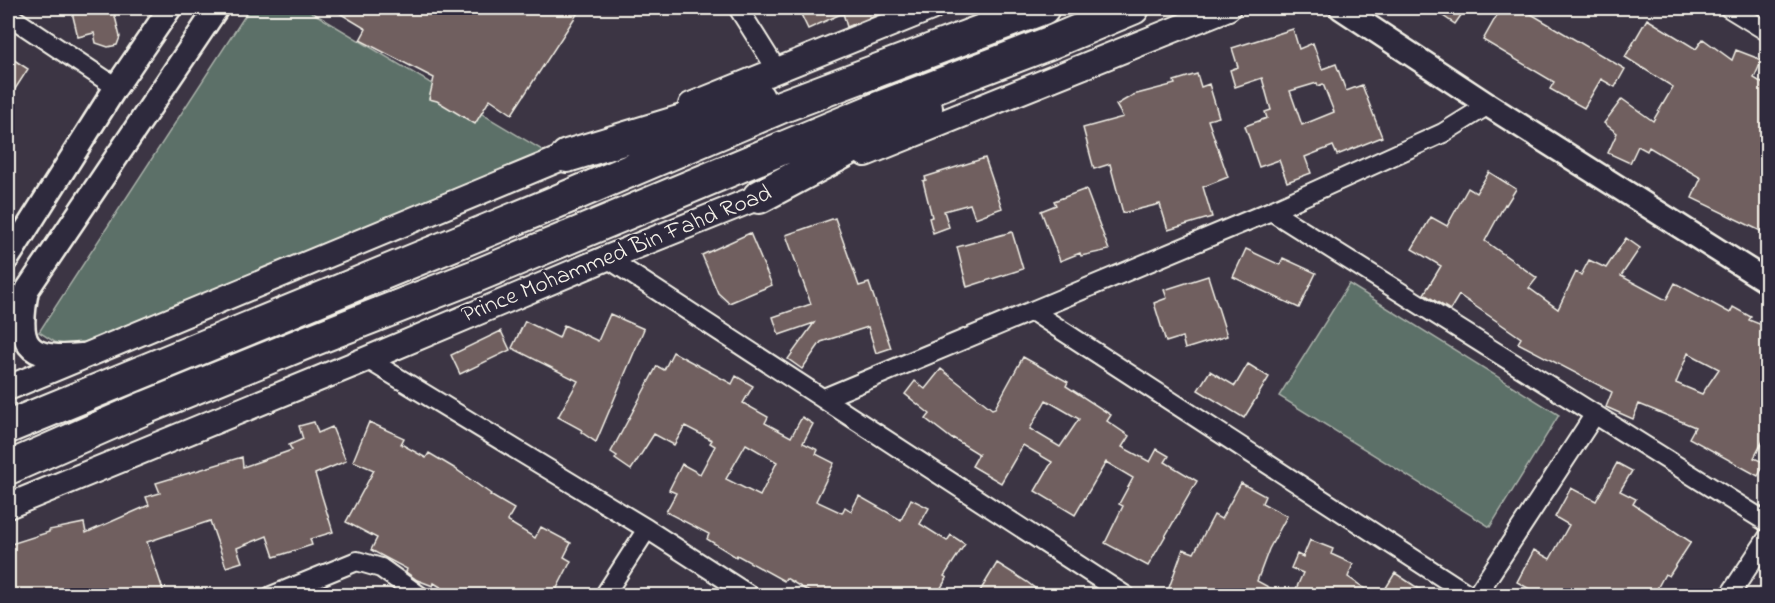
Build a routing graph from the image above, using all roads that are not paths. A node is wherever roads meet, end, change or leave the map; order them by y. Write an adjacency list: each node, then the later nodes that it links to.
1 (170, 8): 16 (street)
2 (217, 8): 25 (street)
3 (738, 8): 15 (street)
4 (931, 8): 15 (main road)
5 (1043, 8): 12 (highway)
6 (1133, 8): 14 (highway, Prince Mohammed Bin Fahd Road)
7 (1228, 8): 19 (main road, Prince Mohammed Bin Fahd Road)
8 (1341, 8): 17 (street)
9 (1729, 8): 11 (street)
10 (8, 15): 16 (street)
11 (1759, 18): 13 (street)
12 (1005, 22): 18 (highway); 31 (highway)
13 (1767, 32)
14 (1047, 44): 19 (highway); 32 (highway, Prince Mohammed Bin Fahd Road)
15 (777, 70): 18 (main road)
16 (116, 87): 21 (street)
17 (1488, 105): 20 (street); 23 (street)
18 (567, 156): 26 (main road)
19 (759, 197): 22 (main road, Prince Mohammed Bin Fahd Road)
20 (1271, 211): 24 (street); 30 (street)
21 (8, 258)
22 (607, 258): 27 (main road, Prince Mohammed Bin Fahd Road); 29 (street)
23 (1767, 282)
24 (1032, 311): 29 (street); 42 (street)
25 (15, 326): 26 (street)
26 (93, 354): 28 (main road)
27 (367, 359): 33 (main road, Prince Mohammed Bin Fahd Road); 35 (street)
28 (8, 388)
29 (824, 398): 41 (street)
30 (1594, 414): 34 (street); 43 (street)
31 (8, 427)
32 (8, 468)
33 (8, 506)
34 (1767, 523)
35 (647, 529): 39 (street); 40 (street)
36 (1767, 537): 44 (street)
37 (271, 596): 38 (street)
38 (420, 596)
39 (604, 596)
40 (751, 596)
41 (1126, 596)
42 (1471, 596)
43 (1476, 596)
44 (1729, 596)

